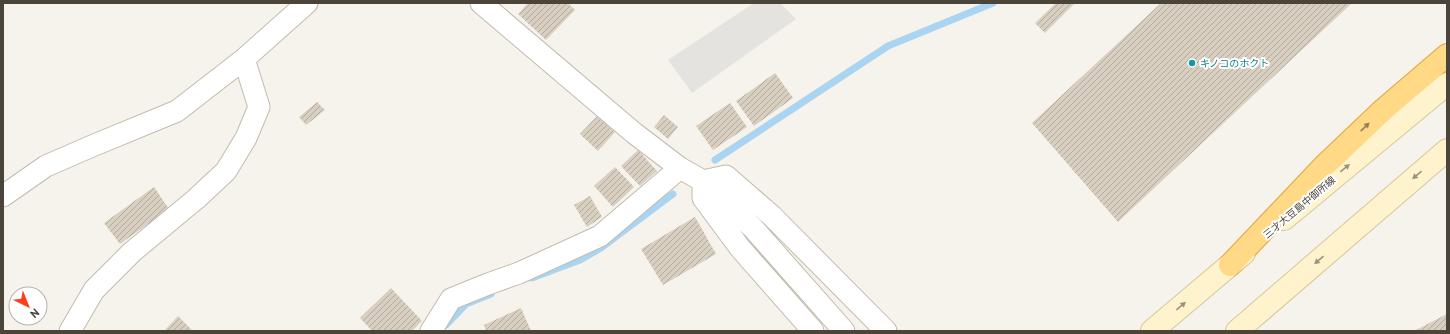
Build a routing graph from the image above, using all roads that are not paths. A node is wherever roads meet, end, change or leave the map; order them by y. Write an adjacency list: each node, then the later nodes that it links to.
1 (307, 3): 4 (street)
2 (481, 3): 7 (street)
3 (1447, 55): 10 (highway, one-way to 3)
4 (244, 59): 9 (street); 11 (street)
5 (1447, 84): 10 (main road, 三才大豆島中御所線, one-way to 5)
6 (1447, 150): 17 (main road, one-way to 17)
7 (680, 168): 8 (street); 12 (street)
8 (703, 181): 13 (street); 14 (street); 15 (street)
9 (3, 196)
10 (1230, 265): 16 (main road, 三才大豆島中御所線, one-way to 10)
11 (70, 331)
12 (431, 331)
13 (813, 331)
14 (844, 331)
15 (886, 331)
16 (1152, 331)
17 (1237, 331)

